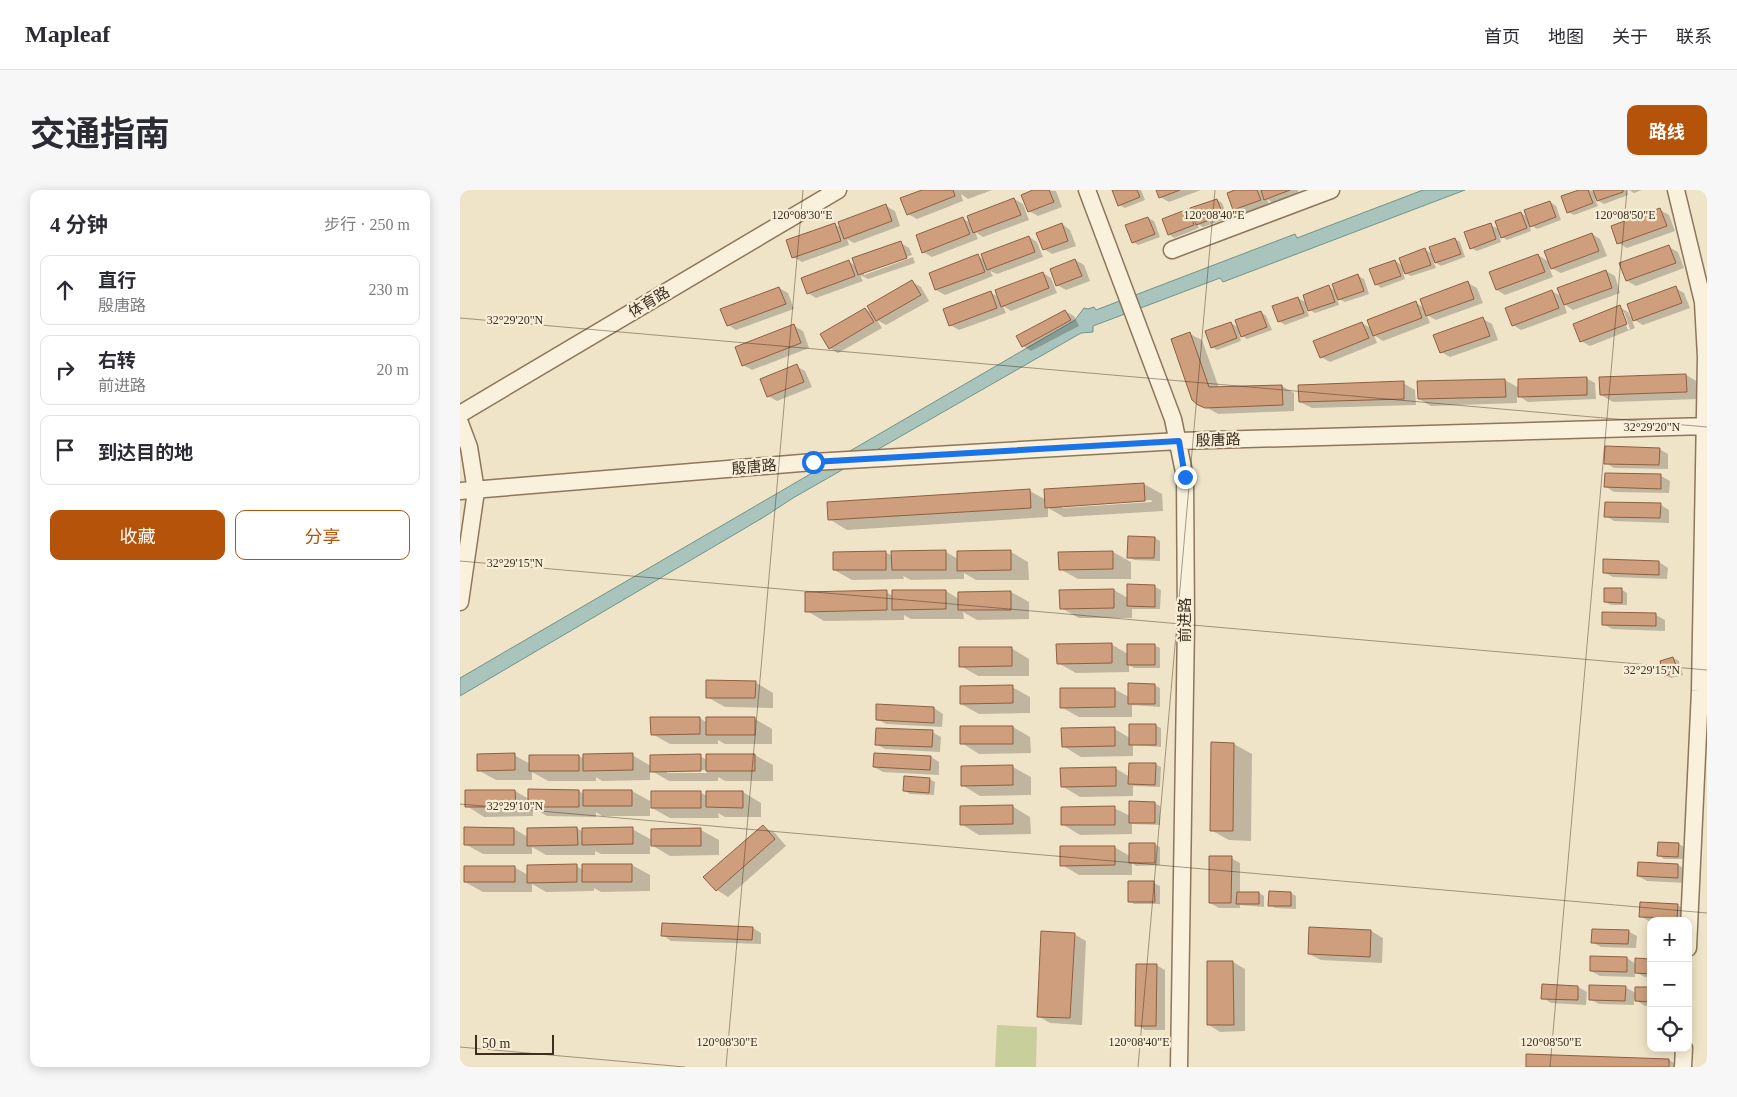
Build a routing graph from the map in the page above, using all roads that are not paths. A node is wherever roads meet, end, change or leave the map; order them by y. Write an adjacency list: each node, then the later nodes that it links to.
1 (838, 190): 6 (street, 体育路)
2 (1087, 190): 9 (street, 前进路)
3 (1332, 190): 5 (street)
4 (1676, 190): 8 (street)
5 (1172, 250)
6 (460, 414)
7 (460, 423): 10 (street)
8 (1706, 426): 9 (street, 殷唐路); 12 (street)
9 (1179, 441): 10 (street, 殷唐路); 15 (street, 前进路)
10 (468, 491): 11 (street)
11 (460, 602)
12 (1704, 677): 13 (street)
13 (1690, 917)
14 (1684, 1052): 16 (street)
15 (1179, 1067)
16 (1683, 1067)

